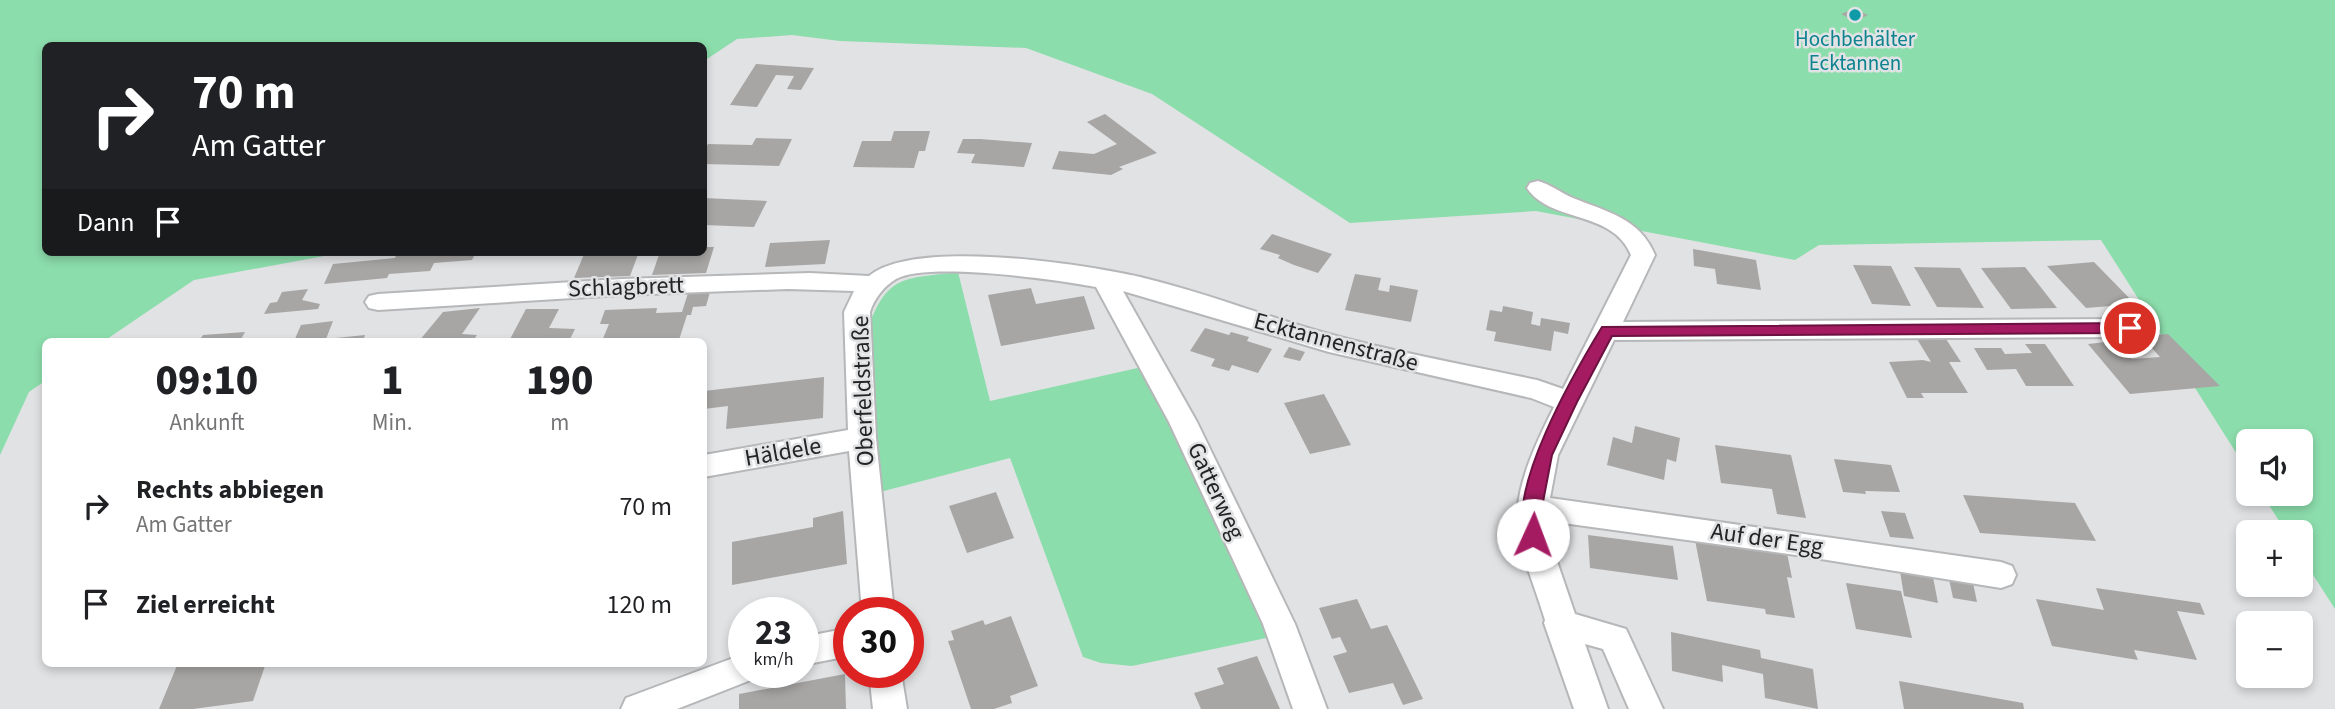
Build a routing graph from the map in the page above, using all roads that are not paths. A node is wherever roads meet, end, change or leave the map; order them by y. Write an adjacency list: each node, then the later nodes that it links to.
1 (1538, 188): 6 (street)
2 (1105, 280): 3 (street, Oberfeldstraße); 7 (street, Ecktannenstraße); 18 (street, Gatterweg)
3 (874, 285): 4 (street, Schlagbrett); 8 (street, Oberfeldstraße)
4 (378, 302)
5 (2130, 328): 6 (street)
6 (1607, 331): 7 (street)
7 (1568, 402): 10 (street)
8 (862, 438): 9 (street, Häldele); 12 (street, Oberfeldstraße)
9 (707, 465)
10 (1533, 507): 11 (street, Auf der Egg); 13 (street)
11 (2001, 575)
12 (877, 597)
13 (1560, 623): 19 (street); 20 (street)
14 (728, 674): 16 (street)
15 (887, 688): 17 (street)
16 (638, 709)
17 (890, 709)
18 (1310, 709)
19 (1591, 709)
20 (1646, 709)

